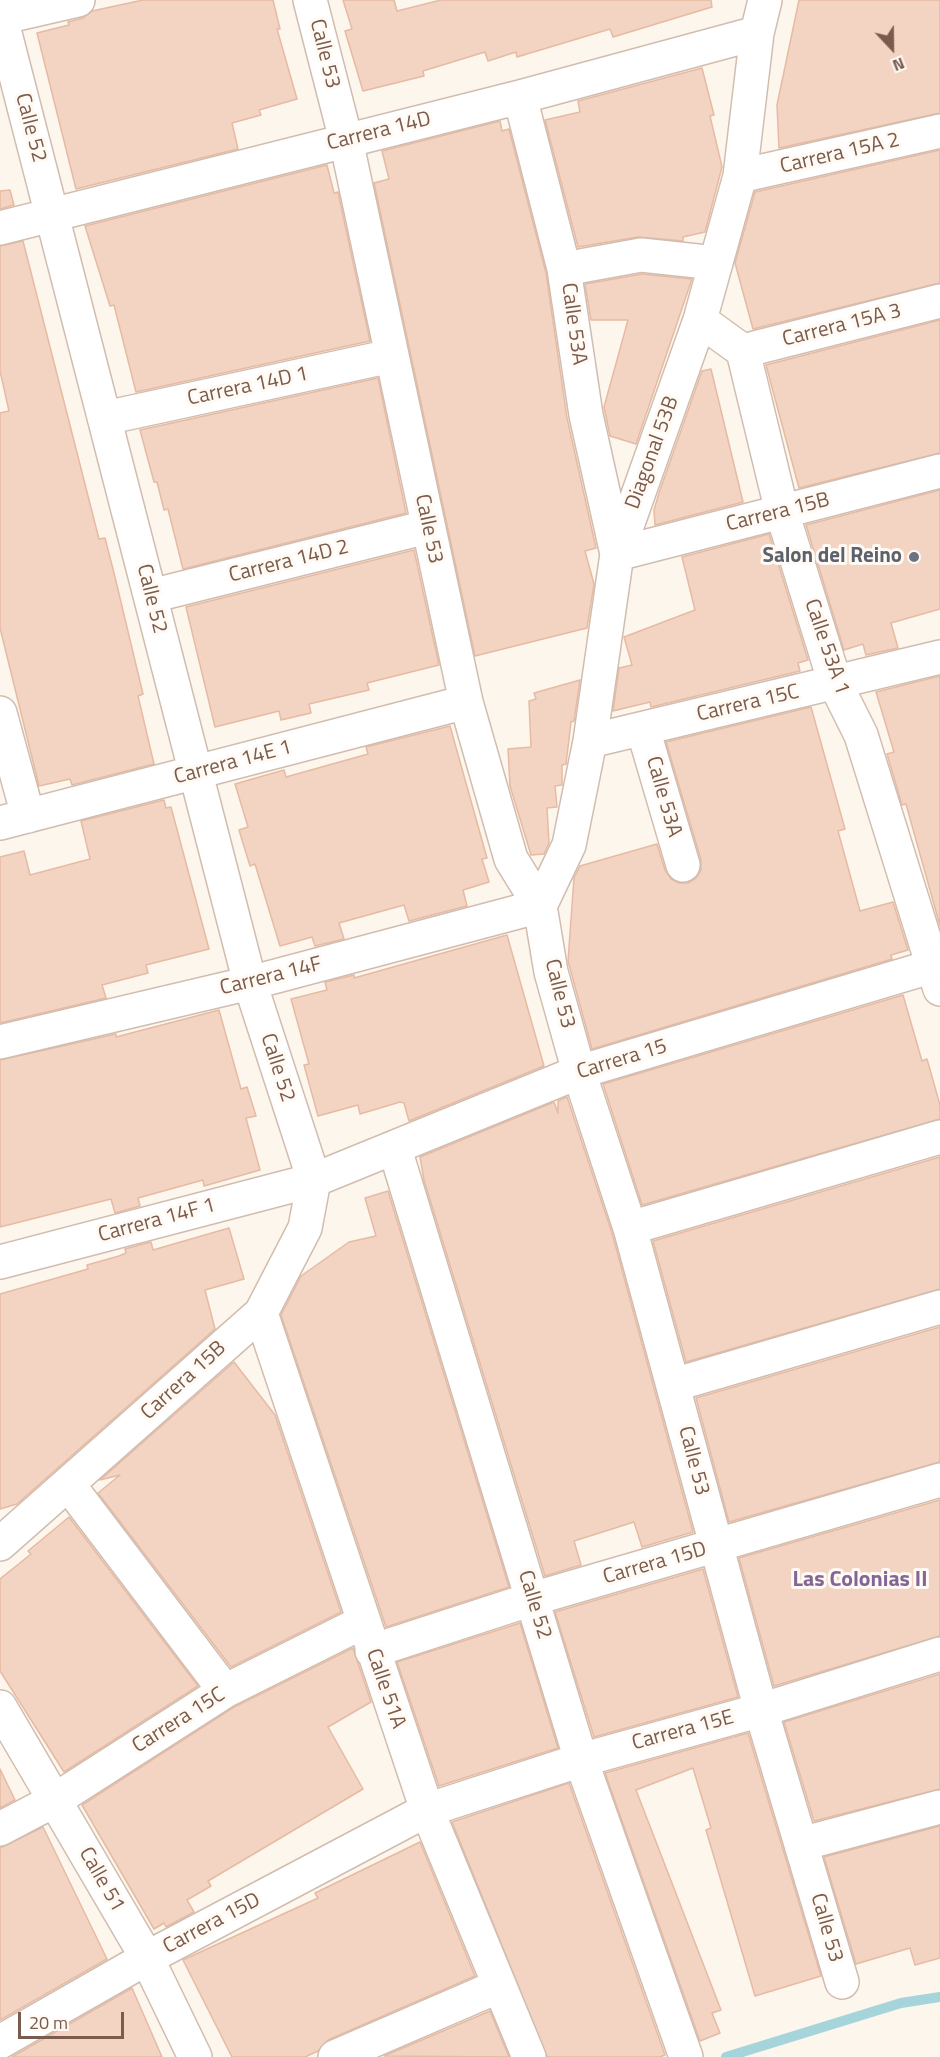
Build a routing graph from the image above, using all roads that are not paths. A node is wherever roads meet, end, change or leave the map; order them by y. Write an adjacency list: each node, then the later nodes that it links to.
1 (78, 0): 4 (street)
2 (310, 0): 8 (street, Calle 53)
3 (765, 0): 5 (street, Diagonal 53B)
4 (0, 17): 10 (street, Calle 52)
5 (757, 33): 6 (street, Carrera 14D); 9 (street, Diagonal 53B)
6 (520, 97): 8 (street, Carrera 14D); 13 (street, Calle 53A)
7 (940, 131): 9 (street, Carrera 15A 2)
8 (346, 140): 10 (street, Carrera 14D); 17 (street, Calle 53)
9 (740, 177): 12 (street, Diagonal 53B)
10 (52, 215): 11 (street, Carrera 14D); 18 (street, Calle 52)
11 (0, 228)
12 (716, 263): 13 (street); 15 (street, Diagonal 53B)
13 (564, 269): 22 (street, Calle 53A)
14 (940, 301): 16 (street, Carrera 15A 3)
15 (700, 320): 16 (street); 22 (street, Diagonal 53B)
16 (743, 351): 20 (street, Calle 53A 1)
17 (392, 356): 18 (street, Carrera 14D 1); 21 (street, Calle 53)
18 (105, 418): 23 (street, Calle 52)
19 (940, 471): 20 (street, Carrera 15B)
20 (782, 512): 22 (street, Carrera 15B); 25 (street, Calle 53A 1)
21 (427, 527): 23 (street, Carrera 14D 2); 26 (street, Calle 53)
22 (617, 554): 29 (street, Diagonal 53B)
23 (151, 596): 30 (street, Calle 52)
24 (940, 657): 25 (street, Carrera 15C)
25 (835, 683): 28 (street, Carrera 15C); 34 (street, Calle 53A 1)
26 (466, 702): 30 (street, Carrera 14E 1); 33 (street, Calle 53)
27 (0, 713): 31 (street)
28 (643, 729): 29 (street, Carrera 15C); 32 (street, Calle 53A)
29 (590, 741): 33 (street, Diagonal 53B)
30 (194, 774): 31 (street, Carrera 14E 1); 35 (street, Calle 52)
31 (14, 819)
32 (683, 865)
33 (540, 906): 35 (street, Carrera 14F); 37 (street, Calle 53)
34 (938, 973): 37 (street, Carrera 15)
35 (250, 983): 36 (street, Carrera 14F); 40 (street, Calle 52)
36 (0, 1042)
37 (579, 1072): 39 (street, Carrera 15); 41 (street, Calle 53)
38 (940, 1137): 41 (street)
39 (395, 1149): 40 (street, Carrera 15); 50 (street, Calle 52)
40 (314, 1180): 42 (street, Carrera 14F 1); 44 (street, Carrera 15B)
41 (630, 1228): 45 (street, Calle 53)
42 (0, 1262)
43 (940, 1307): 45 (street)
44 (261, 1313): 47 (street, Carrera 15B); 51 (street, Calle 51A)
45 (673, 1385): 49 (street, Calle 53)
46 (940, 1480): 49 (street, Carrera 15D)
47 (68, 1484): 48 (street, Carrera 15B); 53 (street)
48 (0, 1544)
49 (717, 1546): 50 (street, Carrera 15D); 55 (street, Calle 53)
50 (532, 1599): 51 (street, Carrera 15D); 56 (street, Calle 52)
51 (367, 1637): 53 (street, Carrera 15C); 59 (street, Calle 51A)
52 (940, 1654): 55 (street, Carrera 15E)
53 (225, 1691): 57 (street, Carrera 15C)
54 (0, 1707): 57 (street, Calle 51)
55 (761, 1710): 56 (street, Carrera 15E); 61 (street, Calle 53)
56 (580, 1760): 59 (street, Carrera 15E); 69 (street, Calle 52)
57 (55, 1800): 60 (street, Carrera 15C); 62 (street, Calle 51)
58 (940, 1807): 61 (street)
59 (427, 1810): 62 (street, Carrera 15D); 64 (street, Calle 51A)
60 (0, 1829)
61 (801, 1844): 63 (street, Calle 53)
62 (147, 1958): 65 (street, Carrera 15D); 66 (street, Calle 51)
63 (842, 1982)
64 (499, 1986): 67 (street); 68 (street, Calle 51A)
65 (0, 2042)
66 (195, 2057)
67 (335, 2057)
68 (529, 2057)
69 (686, 2057)

